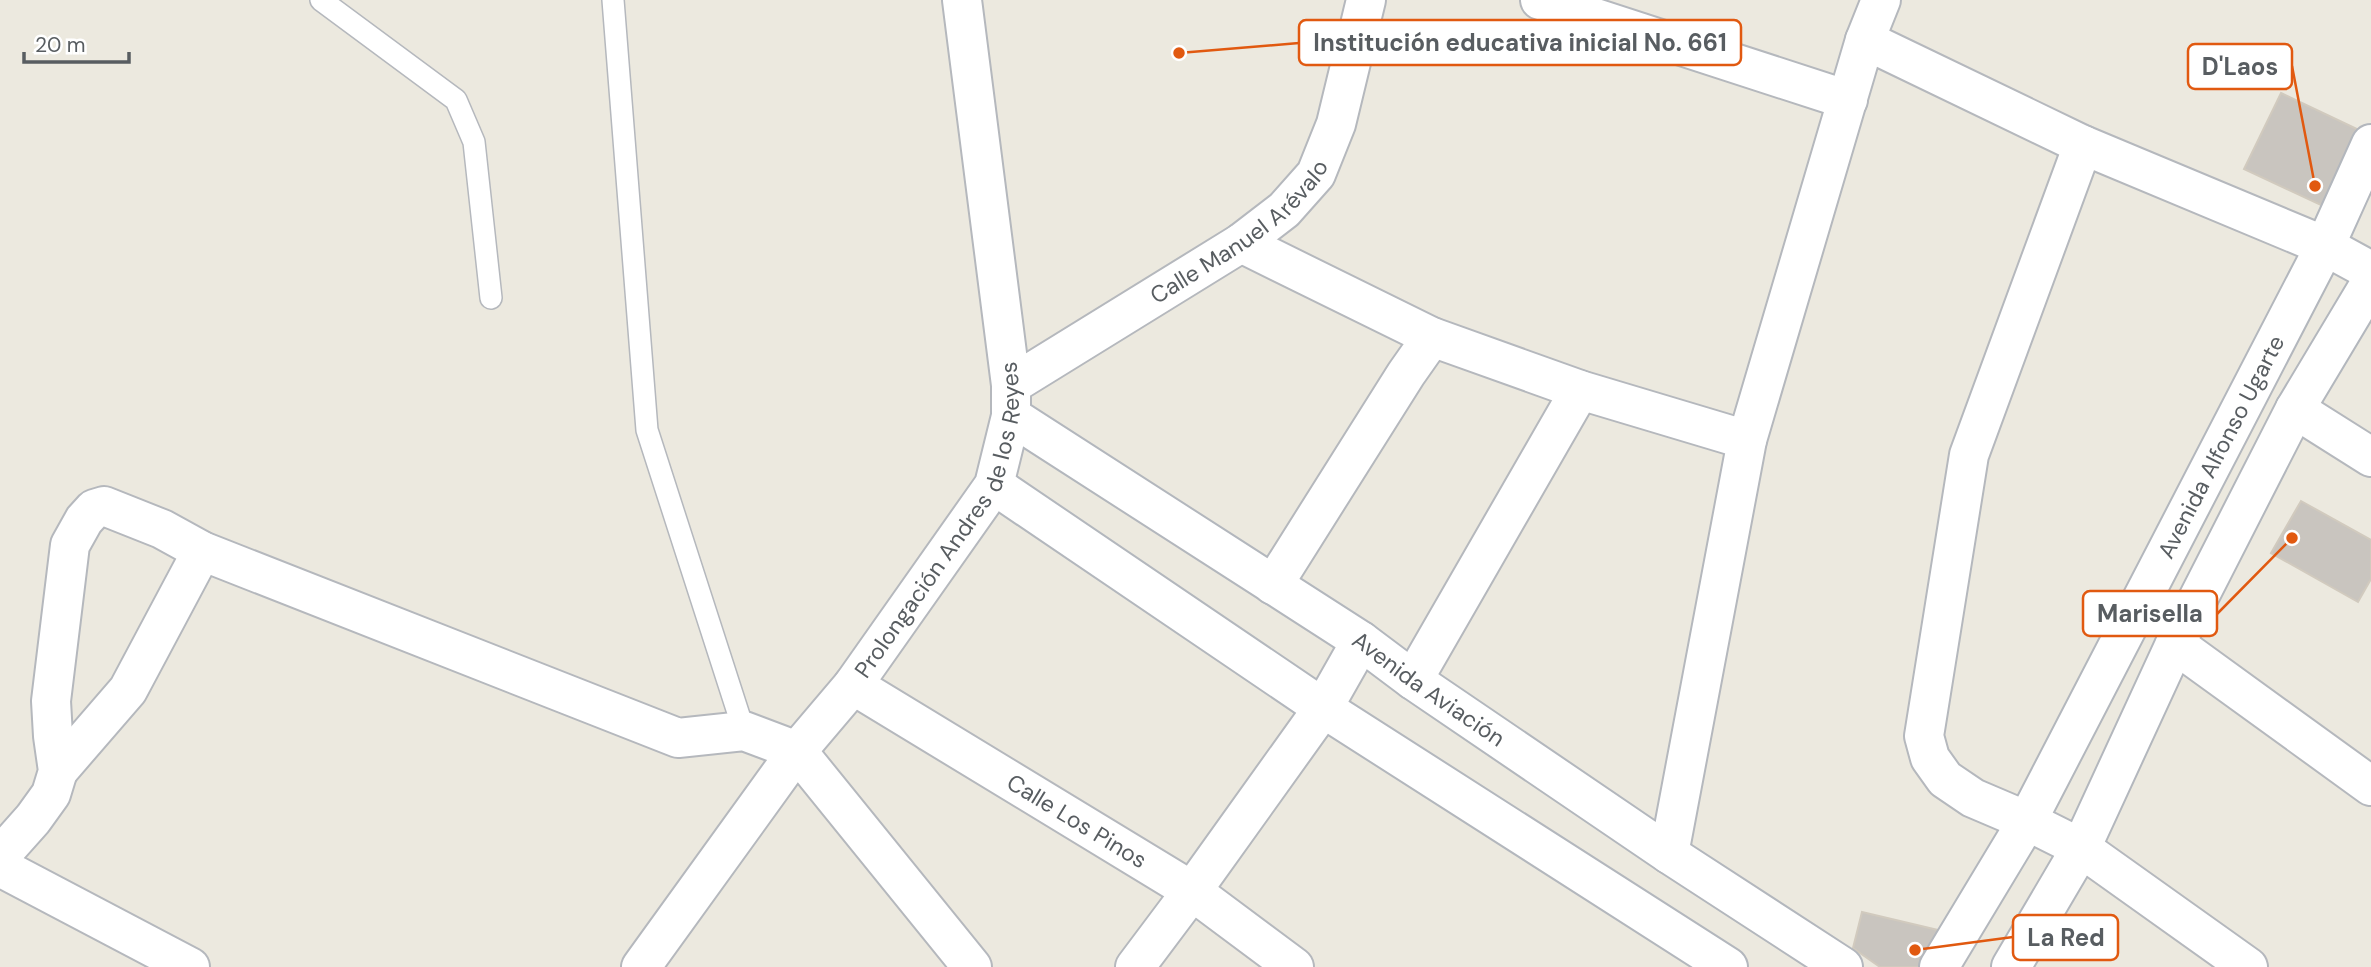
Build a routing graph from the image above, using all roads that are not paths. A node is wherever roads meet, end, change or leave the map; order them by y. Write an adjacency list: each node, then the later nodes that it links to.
1 (321, 0): 15 (lane)
2 (613, 0): 30 (lane)
3 (962, 0): 18 (street, Prolongación Andres de los Reyes)
4 (1366, 0): 11 (street, Calle Manuel Arévalo)
5 (1540, 0): 8 (street)
6 (1881, 0): 7 (street)
7 (1865, 40): 8 (street); 10 (street)
8 (1848, 100): 20 (street)
9 (2371, 144): 12 (street, Avenida Alfonso Ugarte)
10 (2083, 145): 12 (street); 34 (street)
11 (1241, 243): 16 (street); 18 (street, Calle Manuel Arévalo)
12 (2325, 246): 13 (street); 34 (street, Avenida Alfonso Ugarte)
13 (2371, 271)
14 (2371, 282): 19 (street)
15 (491, 298)
16 (1432, 337): 17 (street); 24 (street)
17 (1580, 390): 20 (street); 27 (street)
18 (1011, 401): 22 (street, Prolongación Andres de los Reyes); 24 (street, Avenida Aviación)
19 (2295, 409): 21 (street); 26 (street)
20 (1747, 440): 36 (street)
21 (2371, 457)
22 (994, 485): 28 (street, Prolongación Andres de los Reyes); 29 (street)
23 (202, 551): 30 (street); 32 (street); 32 (street)
24 (1273, 585): 25 (street, Avenida Aviación)
25 (1361, 641): 27 (street, Avenida Aviación); 29 (street)
26 (2175, 643): 33 (street); 35 (street)
27 (1413, 680): 36 (street, Avenida Aviación)
28 (853, 685): 31 (street, Prolongación Andres de los Reyes); 39 (street, Calle Los Pinos)
29 (1323, 709): 39 (street); 45 (street)
30 (744, 731): 31 (street)
31 (797, 751): 41 (street, Prolongación Andres de los Reyes); 42 (street)
32 (58, 771): 37 (street)
33 (2371, 786)
34 (2026, 821): 35 (street); 47 (street, Avenida Alfonso Ugarte)
35 (2081, 848): 48 (street); 49 (street)
36 (1669, 854): 46 (street, Avenida Aviación)
37 (0, 856)
38 (0, 867): 40 (street)
39 (1192, 891): 43 (street); 44 (street, Calle Los Pinos)
40 (190, 967)
41 (641, 967)
42 (972, 967)
43 (1135, 967)
44 (1294, 967)
45 (1728, 967)
46 (1843, 967)
47 (1939, 967)
48 (2011, 967)
49 (2248, 967)

